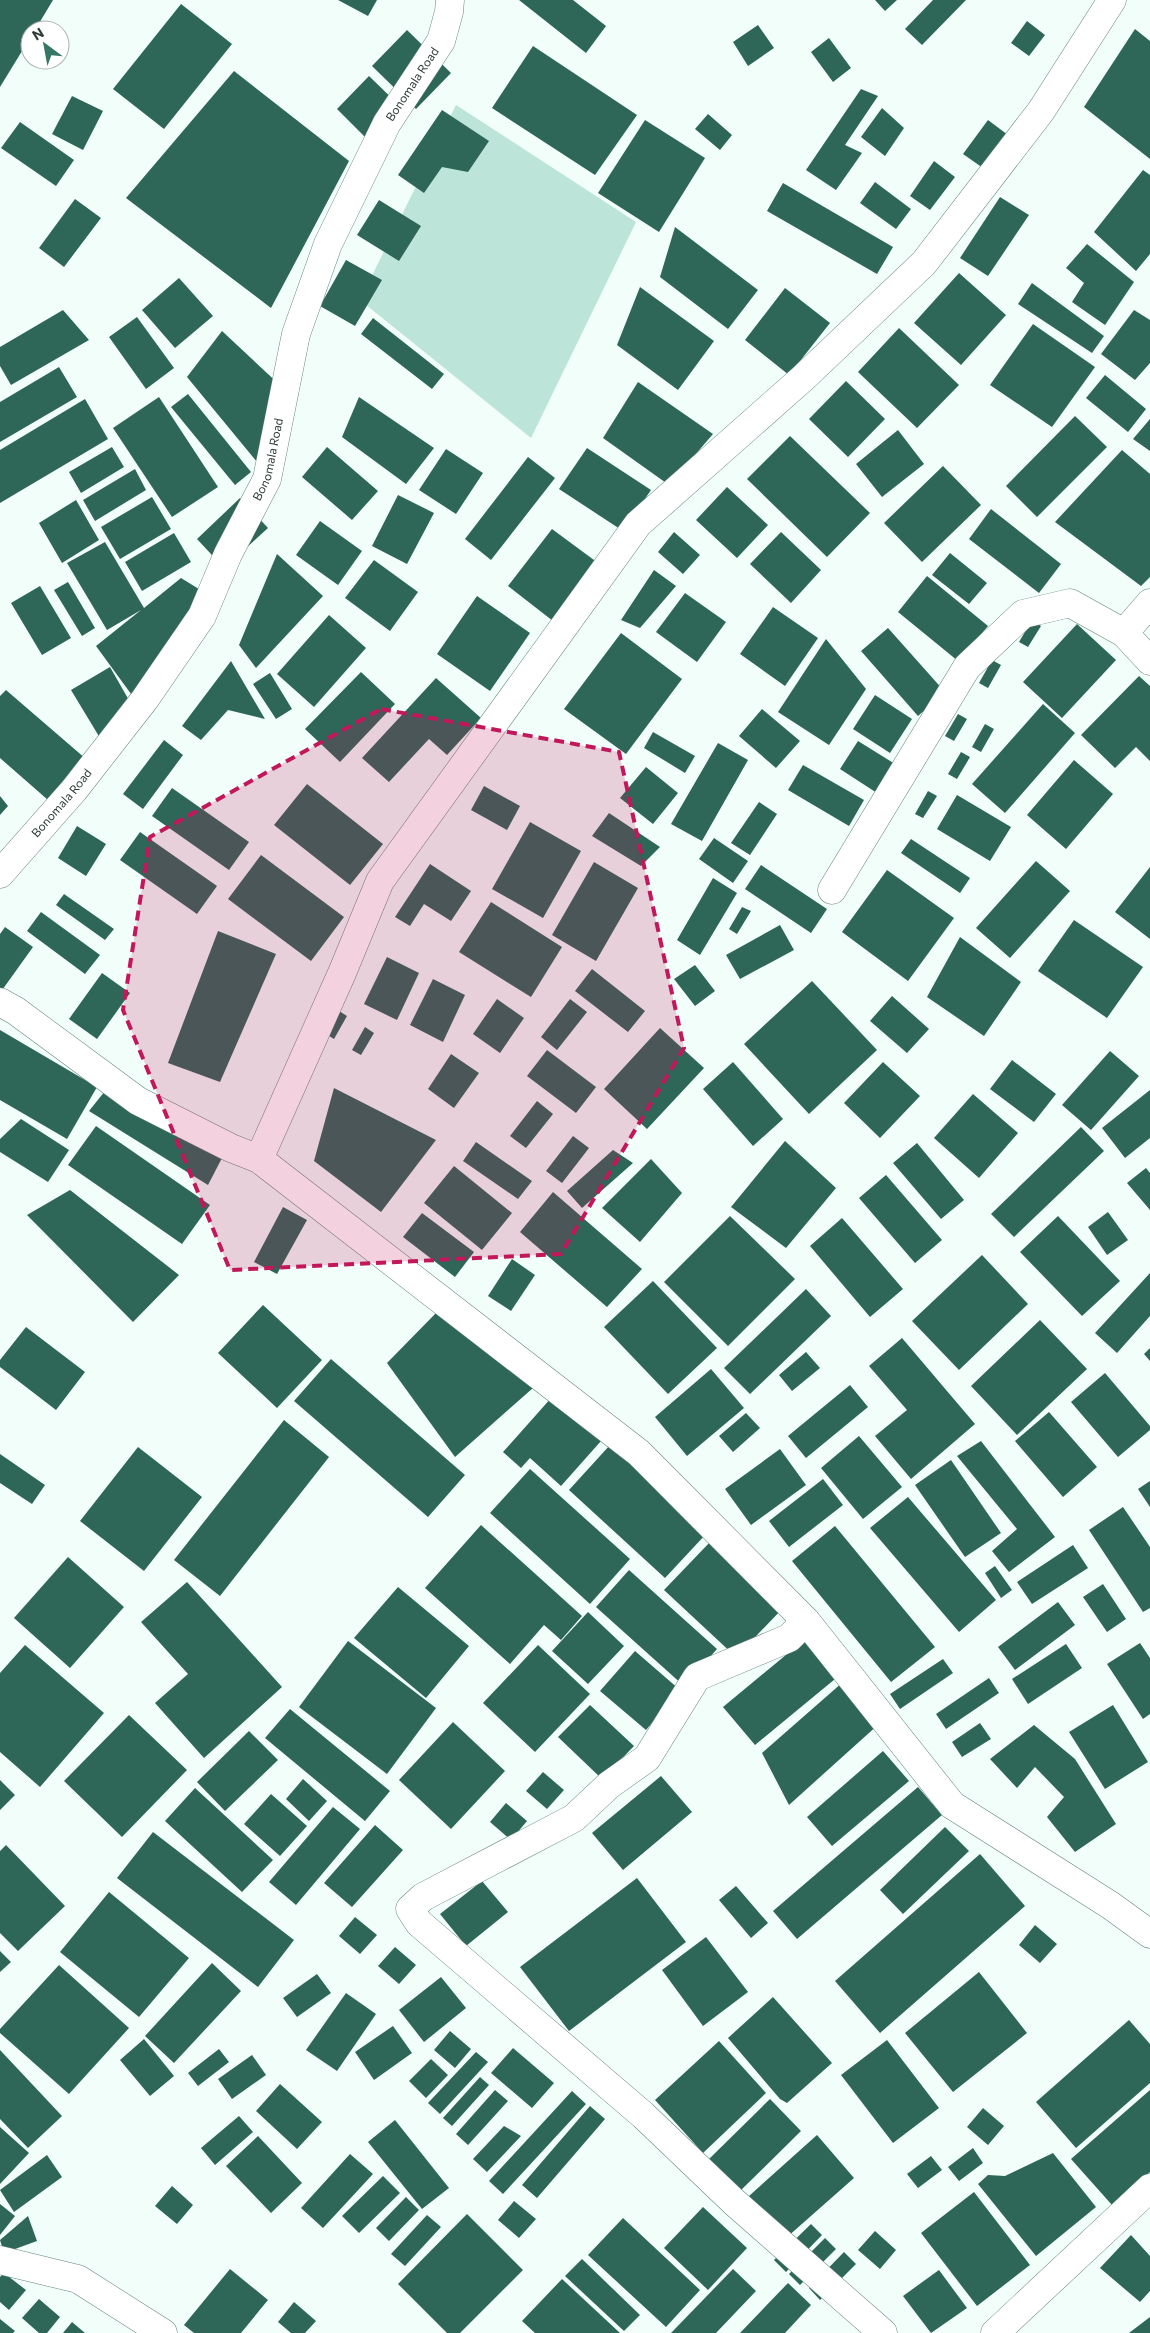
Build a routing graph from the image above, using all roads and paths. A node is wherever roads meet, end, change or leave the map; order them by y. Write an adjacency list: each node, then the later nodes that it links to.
1 (450, 0): 6 (street, Bonomala Road)
2 (1112, 0): 9 (street)
3 (1150, 603): 4 (street)
4 (1124, 633): 5 (street); 7 (street)
5 (1150, 661)
6 (0, 874)
7 (832, 890)
8 (0, 1002): 9 (street)
9 (259, 1159): 10 (street)
10 (806, 1621): 11 (street); 15 (street)
11 (1150, 1934)
12 (1150, 2188): 16 (street)
13 (0, 2260): 14 (street)
14 (163, 2333)
15 (883, 2333)
16 (995, 2333)

